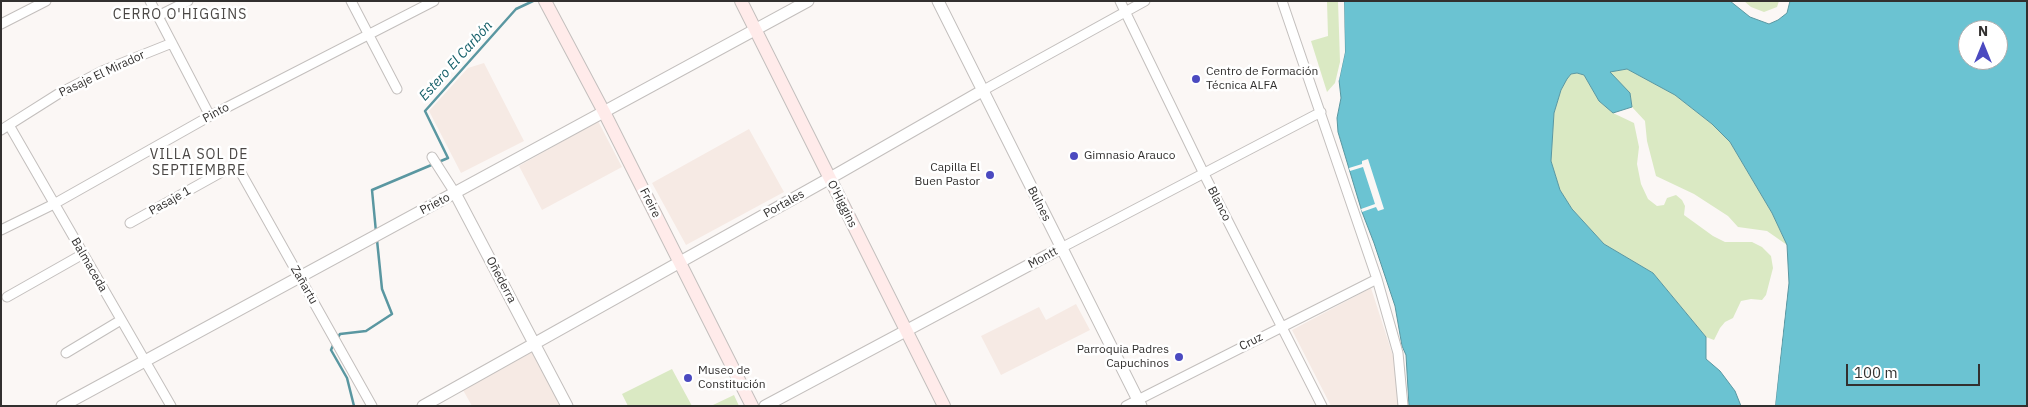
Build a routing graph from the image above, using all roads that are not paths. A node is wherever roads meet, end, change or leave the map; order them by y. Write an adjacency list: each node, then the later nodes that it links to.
1 (46, 1): 15 (street)
2 (150, 1): 14 (street)
3 (188, 1): 14 (street)
4 (351, 1): 17 (street)
5 (434, 1): 17 (street, Pinto)
6 (545, 1): 21 (main road, Freire)
7 (741, 1): 16 (main road, O'Higgins)
8 (808, 1): 16 (street, Prieto)
9 (938, 1): 20 (street, Bulnes)
10 (1120, 1): 13 (street, Blanco)
11 (1145, 1): 13 (street, Portales)
12 (1282, 1): 22 (street)
13 (1125, 12): 20 (street, Portales); 27 (street, Blanco)
14 (158, 16): 18 (street)
15 (1, 24)
16 (756, 30): 21 (street, Prieto); 28 (main road, O'Higgins)
17 (369, 34): 19 (street); 23 (street, Pinto)
18 (172, 43): 23 (street); 24 (street, Pasaje El Mirador)
19 (397, 89)
20 (982, 91): 28 (street, Portales); 33 (street, Bulnes)
21 (604, 112): 29 (street, Prieto); 35 (main road, Freire)
22 (1321, 112): 27 (street, Montt); 37 (street)
23 (210, 116): 30 (street, Pinto)
24 (5, 127): 30 (street, Balmaceda)
25 (432, 157): 29 (street, Oñederra)
26 (236, 164): 31 (street, Pasaje 1); 36 (street, Zañartu)
27 (1203, 172): 33 (street, Montt); 40 (street, Blanco)
28 (830, 179): 35 (street, Portales); 41 (main road, O'Higgins)
29 (455, 193): 36 (street, Prieto); 42 (street, Oñederra)
30 (54, 204): 32 (street, Pinto); 34 (street, Balmaceda)
31 (130, 223)
32 (1, 230)
33 (1061, 248): 41 (street, Montt); 45 (street, Bulnes)
34 (83, 254): 38 (street); 39 (street, Balmaceda)
35 (680, 262): 42 (street, Portales); 51 (main road, Freire)
36 (299, 278): 44 (street, Prieto); 48 (street, Zañartu)
37 (1377, 280): 40 (street, Cruz); 56 (street)
38 (8, 297)
39 (121, 320): 43 (street); 44 (street, Balmaceda)
40 (1281, 327): 45 (street, Cruz); 55 (street, Blanco)
41 (906, 331): 52 (street, Montt); 53 (main road, O'Higgins)
42 (534, 343): 49 (street, Portales); 50 (street, Oñederra)
43 (66, 353)
44 (144, 360): 46 (street, Prieto); 47 (street, Balmaceda)
45 (1139, 403): 54 (street, Cruz)
46 (62, 406)
47 (171, 406)
48 (372, 406)
49 (423, 406)
50 (567, 406)
51 (752, 406)
52 (765, 406)
53 (944, 406)
54 (1126, 406)
55 (1322, 406)
56 (1403, 406)

